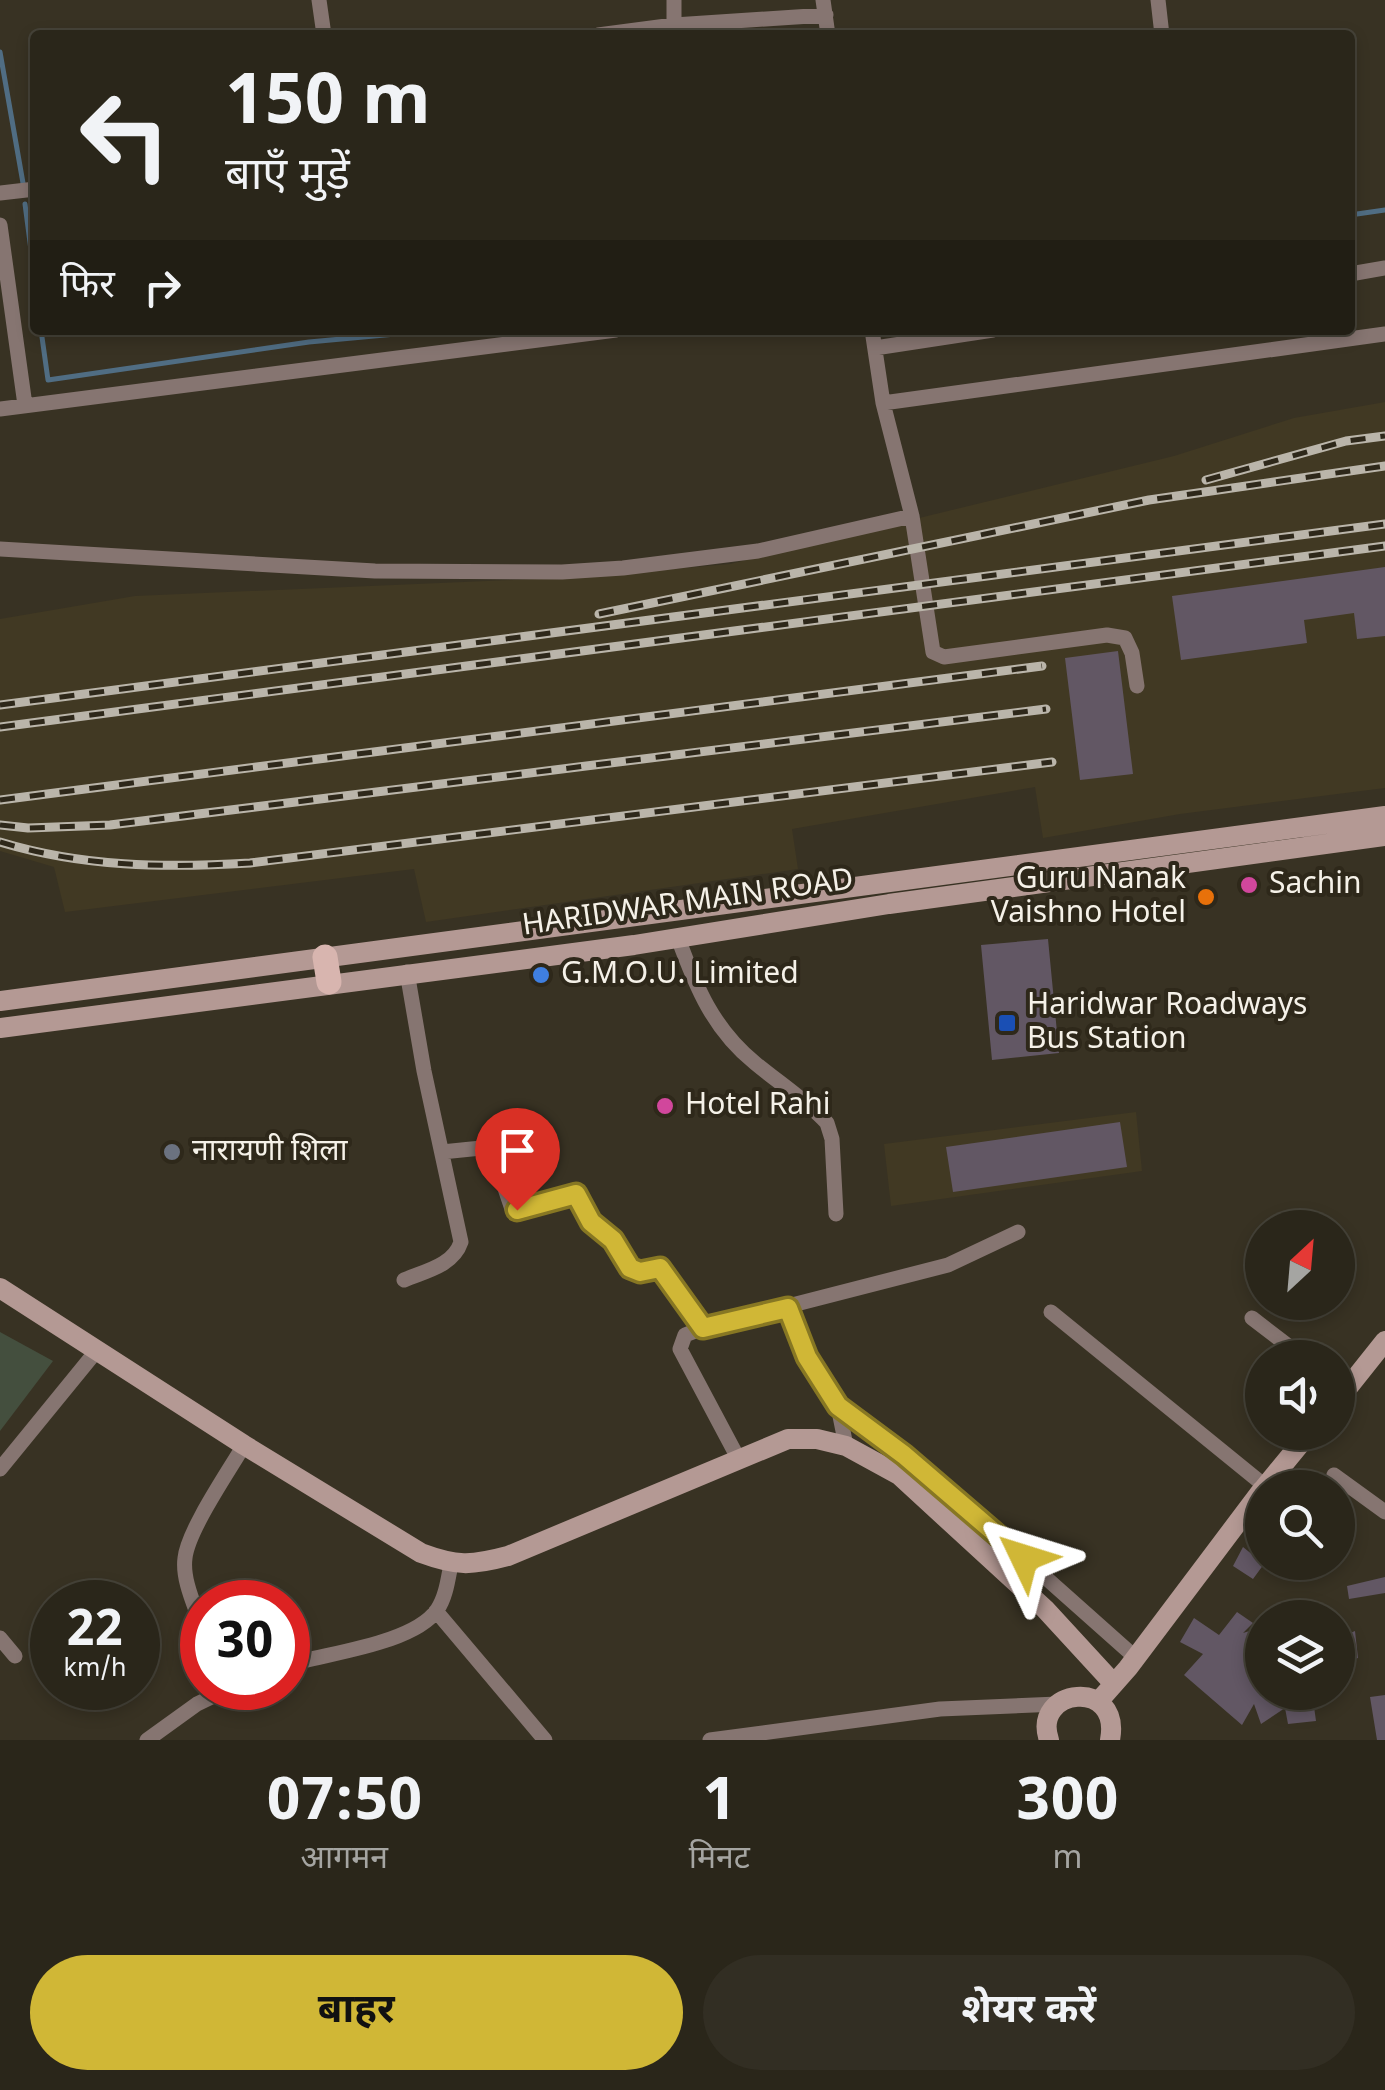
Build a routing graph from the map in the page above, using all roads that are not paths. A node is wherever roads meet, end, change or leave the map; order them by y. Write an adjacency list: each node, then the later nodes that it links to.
1 (319, 0): 6 (street)
2 (674, 0): 5 (street)
3 (1158, 0): 8 (street)
4 (825, 8): 5 (street)
5 (674, 25): 7 (street)
6 (323, 30)
7 (636, 30)
8 (1161, 30)
9 (30, 190): 10 (street)
10 (0, 193)
11 (0, 225): 20 (street)
12 (1385, 268): 13 (street)
13 (1355, 273)
14 (1385, 334): 19 (street)
15 (577, 335): 20 (street)
16 (873, 335): 18 (street)
17 (960, 335): 18 (street)
18 (875, 348): 19 (street)
19 (883, 404): 22 (street)
20 (25, 405): 21 (street)
21 (0, 409)
22 (912, 516): 23 (street); 24 (street)
23 (0, 549)
24 (1137, 686)
25 (1385, 816): 27 (main road, HARIDWAR MAIN ROAD)
26 (1385, 836): 28 (main road, HARIDWAR MAIN ROAD)
27 (1084, 855): 28 (main road); 30 (main road, HARIDWAR MAIN ROAD)
28 (1088, 877): 29 (main road, HARIDWAR MAIN ROAD)
29 (678, 938): 31 (main road, HARIDWAR MAIN ROAD); 35 (street)
30 (327, 970): 31 (main road, HARIDWAR MAIN ROAD); 32 (main road, HARIDWAR MAIN ROAD); 33 (main road, HARIDWAR MAIN ROAD)
31 (407, 972): 34 (street)
32 (0, 1001)
33 (0, 1028)
34 (442, 1152): 37 (street); 42 (street)
35 (836, 1214)
36 (1018, 1232): 39 (street)
37 (404, 1280)
38 (5, 1295): 45 (main road)
39 (788, 1308): 42 (street); 47 (street)
40 (1051, 1312): 54 (street)
41 (1255, 1320): 43 (street)
42 (703, 1328): 51 (street)
43 (1281, 1340)
44 (1385, 1342): 46 (main road)
45 (98, 1349): 48 (main road); 52 (street)
46 (1355, 1375)
47 (838, 1406): 49 (street); 63 (street)
48 (244, 1445): 58 (main road); 59 (street)
49 (846, 1446): 51 (main road); 65 (main road)
50 (1295, 1450): 53 (main road)
51 (738, 1458): 58 (main road)
52 (0, 1469)
53 (1279, 1470)
54 (1245, 1472)
55 (1355, 1490): 56 (street)
56 (1385, 1512)
57 (1245, 1513): 63 (main road)
58 (451, 1564): 60 (street)
59 (187, 1580)
60 (436, 1611): 64 (street); 70 (street)
61 (0, 1638): 62 (street)
62 (15, 1656)
63 (1136, 1658): 65 (main road)
64 (310, 1659)
65 (1114, 1684): 66 (main road)
66 (1098, 1702): 67 (main road); 73 (main road)
67 (1058, 1704): 71 (street); 72 (main road)
68 (189, 1710): 69 (street)
69 (148, 1740)
70 (544, 1740)
71 (710, 1740)
72 (1049, 1740)
73 (1110, 1740)

